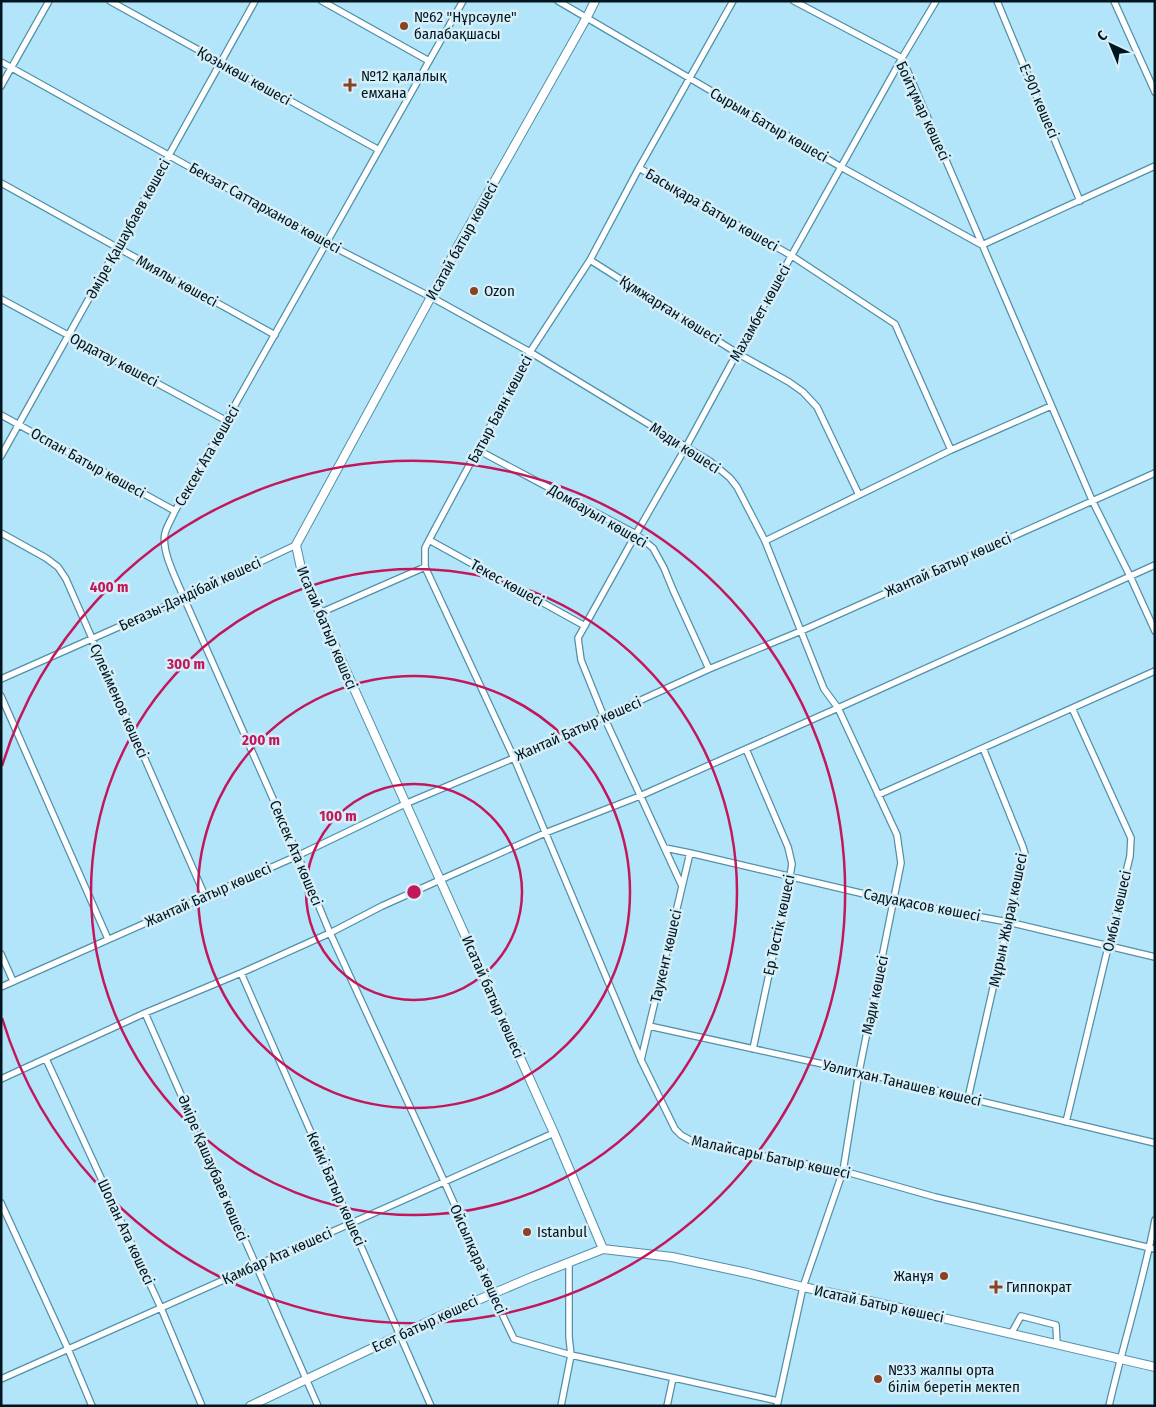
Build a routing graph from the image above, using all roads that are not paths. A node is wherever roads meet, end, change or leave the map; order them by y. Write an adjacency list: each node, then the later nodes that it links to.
1 (49, 1): 18 (street)
2 (110, 1): 17 (street, Қозыкөш көшесі)
3 (255, 1): 17 (street, Әміре Қашаубаев көшесі)
4 (322, 1): 15 (street)
5 (463, 1): 15 (street, Сексек Ата көшесі)
6 (558, 1): 13 (street, Сырым Батыр көшесі)
7 (595, 1): 13 (street, Исатай батыр көшесі)
8 (733, 1): 19 (street, Батыр Баян көшесі)
9 (794, 1): 14 (street, Бойтұмар көшесі)
10 (936, 1): 14 (street, Махамбет көшесі)
11 (997, 1): 28 (street, Е-901 көшесі)
12 (1114, 1): 21 (street)
13 (587, 17): 19 (street, Сырым Батыр көшесі); 34 (street, Исатай батыр көшесі)
14 (902, 58): 25 (street, Махамбет көшесі); 30 (street, Бойтұмар көшесі)
15 (429, 61): 22 (street, Сексек Ата көшесі)
16 (1, 62): 18 (street, Бекзат Саттарханов көшесі)
17 (221, 63): 22 (street, Қозыкөш көшесі); 23 (street, Әміре Қашаубаев көшесі)
18 (11, 68): 20 (street); 23 (street, Бекзат Саттарханов көшесі)
19 (690, 79): 25 (street, Сырым Батыр көшесі); 26 (street, Батыр Баян көшесі)
20 (1, 86)
21 (1155, 92)
22 (379, 150): 29 (street, Сексек Ата көшесі)
23 (169, 156): 29 (street, Бекзат Саттарханов көшесі); 31 (street, Әміре Қашаубаев көшесі)
24 (1155, 166): 28 (street)
25 (841, 167): 30 (street, Сырым Батыр көшесі); 32 (street, Махамбет көшесі)
26 (639, 168): 32 (street, Басықара Батыр көшесі); 33 (street, Батыр Баян көшесі)
27 (1, 183): 31 (street, Миялы көшесі)
28 (1080, 201): 30 (street)
29 (326, 243): 34 (street, Бекзат Саттарханов көшесі); 37 (street, Сексек Ата көшесі)
30 (982, 245): 40 (street, Бойтұмар көшесі)
31 (118, 248): 36 (street, Әміре Қашаубаев көшесі); 37 (street, Миялы көшесі)
32 (792, 256): 39 (street, Махамбет көшесі); 46 (street, Басықара Батыр көшесі)
33 (590, 260): 38 (street, Батыр Баян көшесі); 39 (street, Құмжарған көшесі)
34 (431, 297): 38 (street, Бекзат Саттарханов көшесі); 56 (street, Исатай батыр көшесі)
35 (1, 299): 36 (street, Ордатау көшесі)
36 (68, 335): 42 (street, Ордатау көшесі); 43 (street, Әміре Қашаубаев көшесі)
37 (275, 335): 42 (street, Сексек Ата көшесі)
38 (530, 352): 44 (street, Мәди көшесі); 45 (street, Батыр Баян көшесі)
39 (737, 353): 44 (street, Махамбет көшесі); 49 (street, Құмжарған көшесі)
40 (1051, 406): 46 (street); 50 (street, Бойтұмар көшесі)
41 (1, 416): 43 (street, Оспан Батыр көшесі)
42 (227, 420): 51 (street, Сексек Ата көшесі)
43 (18, 425): 47 (street, Әміре Қашаубаев көшесі); 51 (street, Оспан Батыр көшесі)
44 (686, 447): 53 (street, Махамбет көшесі); 55 (street, Мәди көшесі)
45 (478, 450): 53 (street, Домбауыл көшесі); 54 (street, Батыр Баян көшесі)
46 (951, 450): 49 (street)
47 (1, 456)
48 (1155, 473): 50 (street, Жантай Батыр көшесі)
49 (859, 495): 55 (street)
50 (1092, 500): 59 (street, Бойтұмар көшесі); 63 (street, Жантай Батыр көшесі)
51 (175, 511): 60 (street, Сексек Ата көшесі)
52 (1, 533): 65 (street, Сүлейменов көшесі)
53 (636, 534): 62 (street, Махамбет көшесі); 66 (street, Домбауыл көшесі)
54 (428, 540): 58 (street, Батыр Баян көшесі); 62 (street, Текес көшесі)
55 (765, 540): 63 (street, Мәди көшесі)
56 (296, 545): 60 (street, Беғазы-Дәндібай көшесі); 61 (street, Исатай батыр көшесі)
57 (1155, 565): 59 (street)
58 (424, 567): 61 (street); 75 (street)
59 (1130, 576): 64 (street); 70 (street)
60 (184, 598): 65 (street, Беғазы-Дәндібай көшесі); 82 (street, Сексек Ата көшесі)
61 (320, 614): 78 (street, Исатай батыр көшесі)
62 (585, 626): 72 (street, Махамбет көшесі)
63 (801, 631): 66 (street, Жантай Батыр көшесі); 70 (street, Мәди көшесі)
64 (1155, 631)
65 (92, 638): 68 (street, Беғазы-Дәндібай көшесі); 86 (street, Сүлейменов көшесі)
66 (709, 669): 72 (street, Жантай Батыр көшесі)
67 (1155, 672): 71 (street)
68 (1, 679)
69 (1, 696): 90 (street)
70 (838, 708): 74 (street); 76 (street, Мәди көшесі)
71 (1072, 708): 73 (street); 91 (street, Омбы көшесі)
72 (604, 717): 75 (street, Жантай Батыр көшесі); 77 (street, Махамбет көшесі)
73 (983, 748): 76 (street); 88 (street, Мұрын Жырау көшесі)
74 (746, 749): 77 (street); 83 (street, Ер Төстік көшесі)
75 (514, 758): 78 (street, Жантай Батыр көшесі); 79 (street)
76 (878, 795): 87 (street, Мәди көшесі)
77 (640, 796): 79 (street); 80 (street, Махамбет көшесі)
78 (405, 804): 82 (street, Жантай Батыр көшесі); 84 (street, Исатай батыр көшесі)
79 (545, 834): 84 (street); 101 (street, Малайсары Батыр көшесі)
80 (665, 848): 81 (street, Сәдуақасов көшесі); 85 (street, Махамбет көшесі)
81 (690, 853): 83 (street, Сәдуақасов көшесі); 85 (street, Таукент көшесі)
82 (297, 856): 86 (street, Жантай Батыр көшесі); 89 (street, Сексек Ата көшесі)
83 (790, 876): 87 (street, Сәдуақасов көшесі); 99 (street, Ер Төстік көшесі)
84 (440, 880): 89 (street); 106 (street, Исатай батыр көшесі)
85 (682, 886): 98 (street, Таукент көшесі)
86 (205, 896): 90 (street, Жантай Батыр көшесі)
87 (894, 901): 88 (street, Сәдуақасов көшесі); 102 (street, Мәди көшесі)
88 (1008, 922): 91 (street, Сәдуақасов көшесі); 104 (street, Мұрын Жырау көшесі)
89 (330, 933): 94 (street); 109 (street, Ойсылқара көшесі)
90 (108, 939): 95 (street, Жантай Батыр көшесі)
91 (1109, 946): 93 (street, Сәдуақасов көшесі); 105 (street, Омбы көшесі)
92 (1, 954): 95 (street)
93 (1155, 957)
94 (241, 973): 97 (street); 112 (street, Кейкі Батыр көшесі)
95 (14, 981): 96 (street, Жантай Батыр көшесі)
96 (1, 986)
97 (145, 1013): 100 (street); 116 (street, Әміре Қашаубаев көшесі)
98 (649, 1026): 99 (street, Уәлитхан Танашев көшесі); 101 (street, Таукент көшесі)
99 (753, 1049): 102 (street, Уәлитхан Танашев көшесі)
100 (46, 1059): 103 (street); 119 (street, Шопан Ата көшесі)
101 (641, 1060): 108 (street, Малайсары Батыр көшесі)
102 (859, 1072): 104 (street, Уәлитхан Танашев көшесі); 108 (street, Мәди көшесі)
103 (1, 1079)
104 (968, 1098): 105 (street, Уәлитхан Танашев көшесі)
105 (1066, 1122): 107 (street, Уәлитхан Танашев көшесі)
106 (554, 1132): 109 (street, Қамбар Ата көшесі); 113 (street, Исатай батыр көшесі)
107 (1155, 1143)
108 (843, 1171): 114 (street, Малайсары Батыр көшесі); 117 (street, Мәди көшесі)
109 (444, 1181): 112 (street, Қамбар Ата көшесі); 118 (street, Ойсылқара көшесі)
110 (1, 1203): 123 (street)
111 (1155, 1220): 114 (street)
112 (351, 1222): 116 (street, Қамбар Ата көшесі); 121 (street, Кейкі Батыр көшесі)
113 (602, 1248): 115 (street, Есет батыр көшесі); 117 (street, Исатай Батыр көшесі)
114 (1152, 1249): 125 (street)
115 (569, 1262): 118 (street, Есет батыр көшесі); 124 (street)
116 (255, 1266): 119 (street, Қамбар Ата көшесі); 129 (street, Әміре Қашаубаев көшесі)
117 (803, 1287): 120 (street, Исатай Батыр көшесі); 130 (street, Мәди көшесі)
118 (494, 1293): 121 (street, Есет батыр көшесі); 124 (street, Ойсылқара көшесі)
119 (161, 1308): 123 (street, Қамбар Ата көшесі); 132 (street, Шопан Ата көшесі)
120 (1011, 1334): 122 (street, Исатай Батыр көшесі); 122 (street)
121 (400, 1335): 129 (street, Есет батыр көшесі); 135 (street, Кейкі Батыр көшесі)
122 (1057, 1345): 125 (street, Исатай Батыр көшесі)
123 (68, 1349): 128 (street, Қамбар Ата көшесі); 131 (street)
124 (571, 1355): 127 (street, Ойсылқара көшесі); 136 (street)
125 (1120, 1359): 126 (street, Исатай Батыр көшесі); 138 (street)
126 (1155, 1367)
127 (673, 1378): 130 (street, Ойсылқара көшесі); 137 (street)
128 (1, 1379)
129 (306, 1379): 133 (street, Есет батыр көшесі); 134 (street, Әміре Қашаубаев көшесі)
130 (778, 1403)
131 (92, 1406)
132 (202, 1406)
133 (250, 1406)
134 (318, 1406)
135 (431, 1406)
136 (561, 1406)
137 (667, 1406)
138 (1109, 1406)

